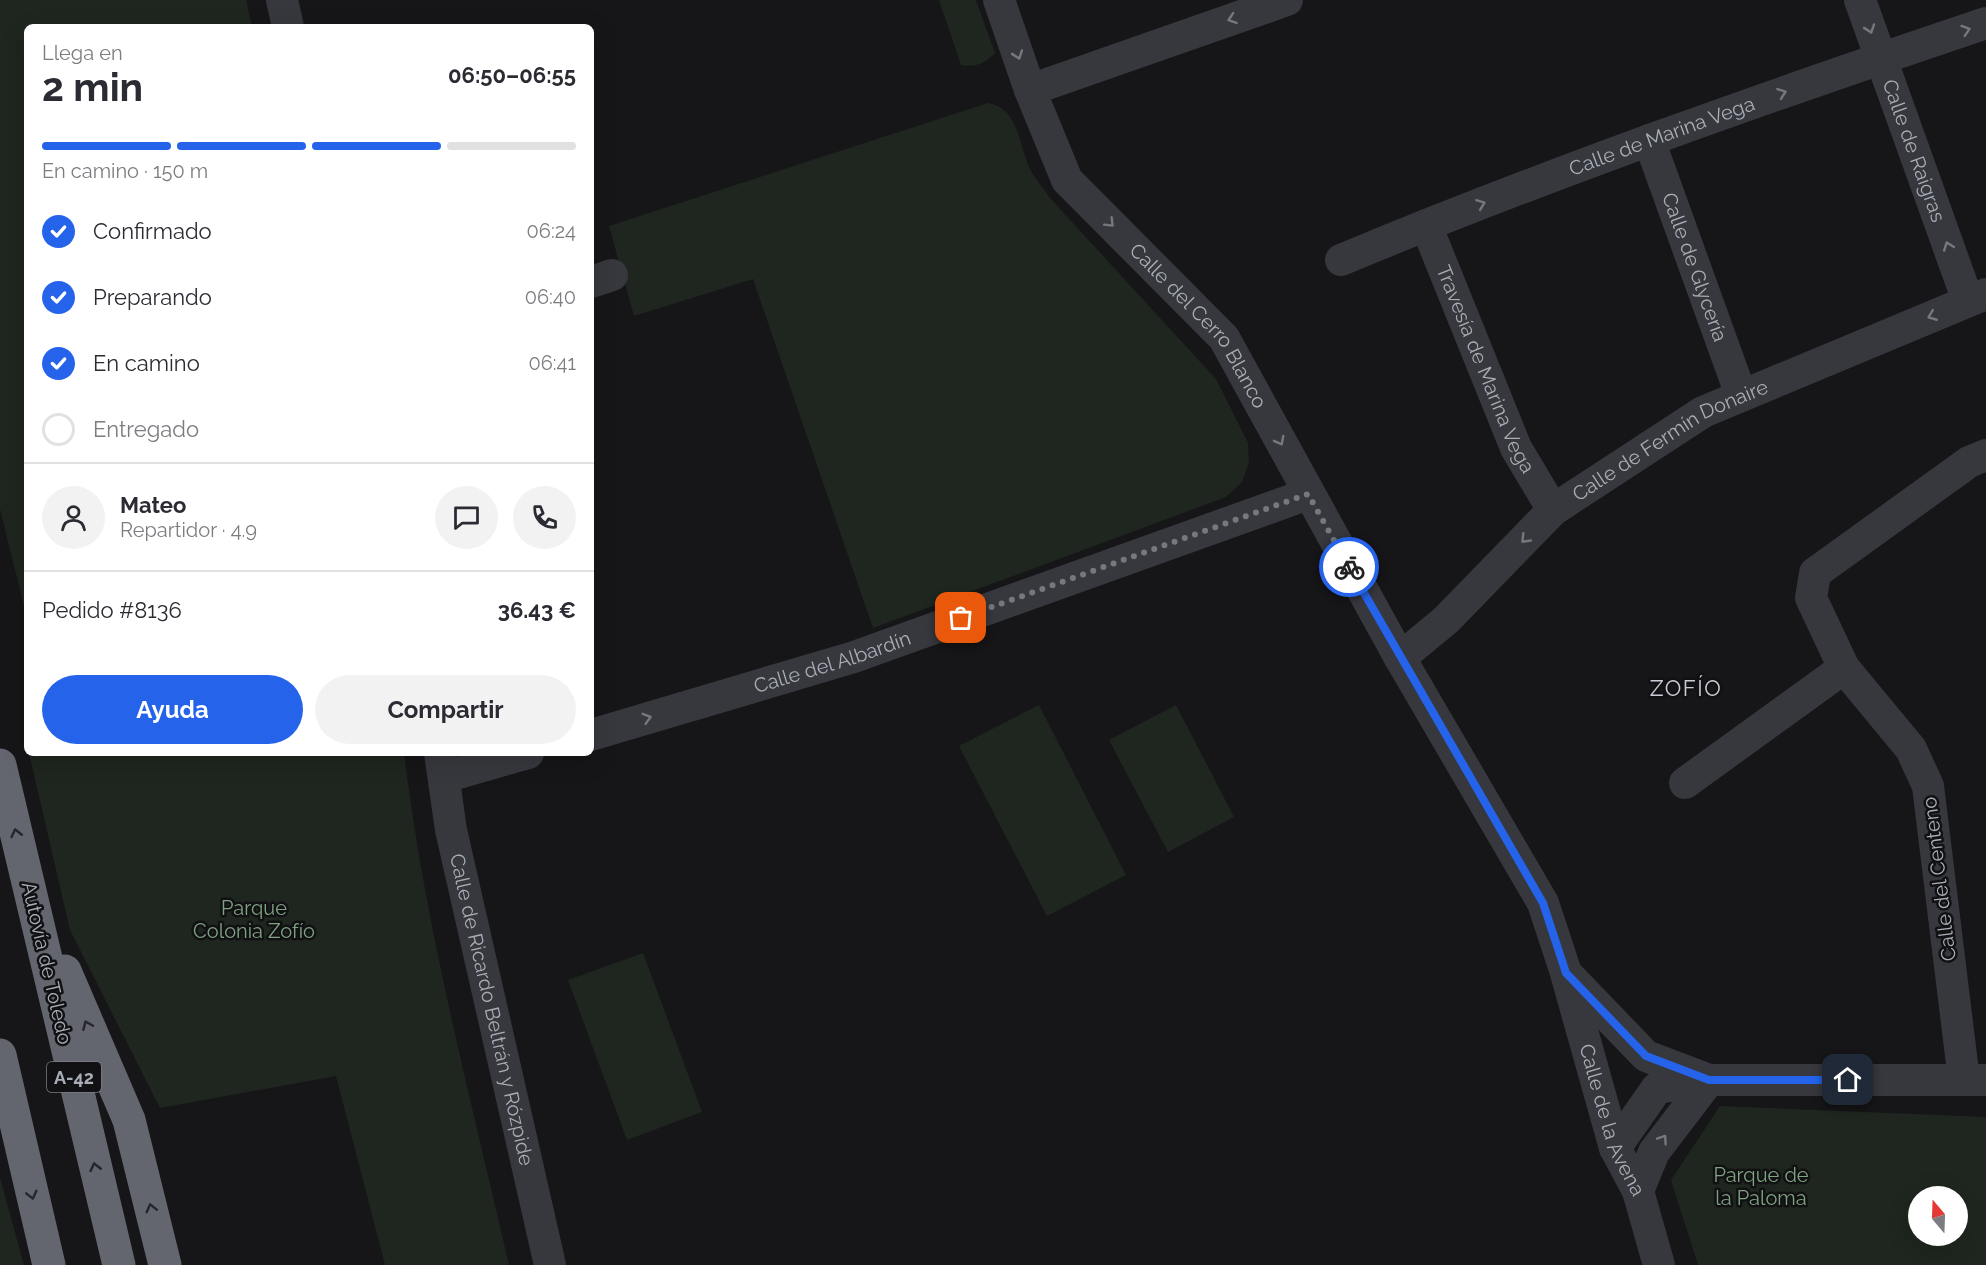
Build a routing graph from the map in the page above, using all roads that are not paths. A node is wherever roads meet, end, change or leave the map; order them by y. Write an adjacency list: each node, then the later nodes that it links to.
1 (282, 0): 6 (street)
2 (999, 0): 8 (street, Calle del Cerro Blanco, one-way to 8)
3 (1287, 0): 8 (street, one-way to 8)
4 (1860, 0): 7 (street, Calle de Raigras, one-way to 7)
5 (1986, 23): 7 (street, Calle de Marina Vega, one-way to 5)
6 (287, 24)
7 (1880, 59): 9 (street, Calle de Marina Vega, one-way to 7); 12 (street, Calle de Raigras, one-way to 7)
8 (1030, 90): 15 (street, Calle del Cerro Blanco, one-way to 15)
9 (1649, 140): 10 (street, Calle de Marina Vega, one-way to 9); 13 (street, Calle de Glycería)
10 (1426, 225): 11 (street, Calle de Marina Vega); 16 (street, Travesía de Marina Vega)
11 (1341, 260)
12 (1977, 298): 13 (street, Calle de Fermín Donaire, one-way to 13)
13 (1741, 394): 16 (street, Calle de Fermín Donaire)
14 (1986, 455): 18 (street, Calle del Centeno)
15 (1308, 494): 17 (street, Calle del Cerro Blanco); 19 (street, Calle del Albardín, one-way to 15)
16 (1553, 510): 17 (street, Calle de Fermín Donaire, one-way to 17)
17 (1400, 658): 25 (street, Calle de la Avena)
18 (1844, 668): 23 (street); 28 (street, Calle del Centeno)
19 (594, 734)
20 (506, 756): 22 (street)
21 (0, 765): 24 (highway, Autovía de Toledo / A-42, one-way to 21)
22 (442, 765): 34 (street, Calle de Ricardo Beltrán y Rózpide)
23 (1685, 783)
24 (29, 890): 32 (highway, Autovía de Toledo / A-42, one-way to 24); 33 (highway, one-way to 24)
25 (1566, 973): 27 (street); 29 (street, Calle de la Avena)
26 (0, 1055): 31 (highway, one-way to 31)
27 (1709, 1080): 28 (street); 29 (street); 30 (street, one-way to 27)
28 (1975, 1080)
29 (1615, 1148): 30 (street, Calle de la Avena)
30 (1638, 1191): 35 (street, Calle de la Avena)
31 (49, 1265)
32 (119, 1265)
33 (165, 1265)
34 (550, 1265)
35 (1659, 1265)

